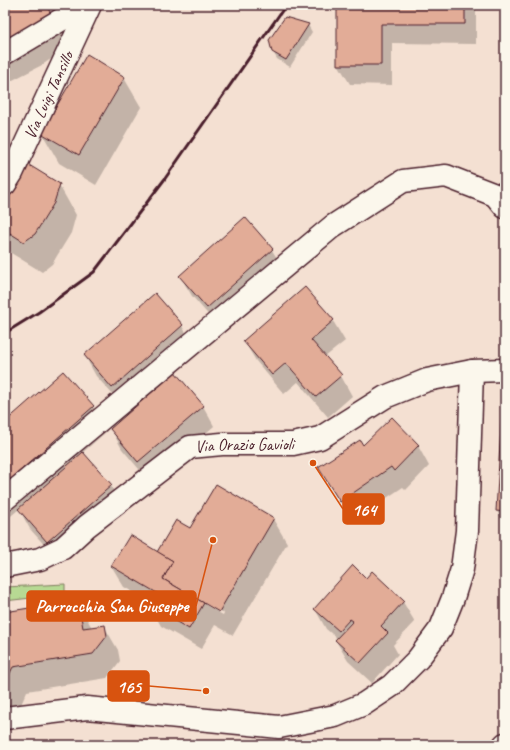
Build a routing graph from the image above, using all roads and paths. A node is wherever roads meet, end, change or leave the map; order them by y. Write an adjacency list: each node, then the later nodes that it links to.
1 (86, 5): 3 (street)
2 (90, 5): 4 (street, Via Luigi Tansillo)
3 (5, 53)
4 (5, 184)
5 (505, 207): 8 (street)
6 (505, 370): 7 (street, Via Orazio Gavioli)
7 (472, 371): 9 (street, Via Orazio Gavioli); 10 (street)
8 (5, 499)
9 (5, 566)
10 (5, 718)

